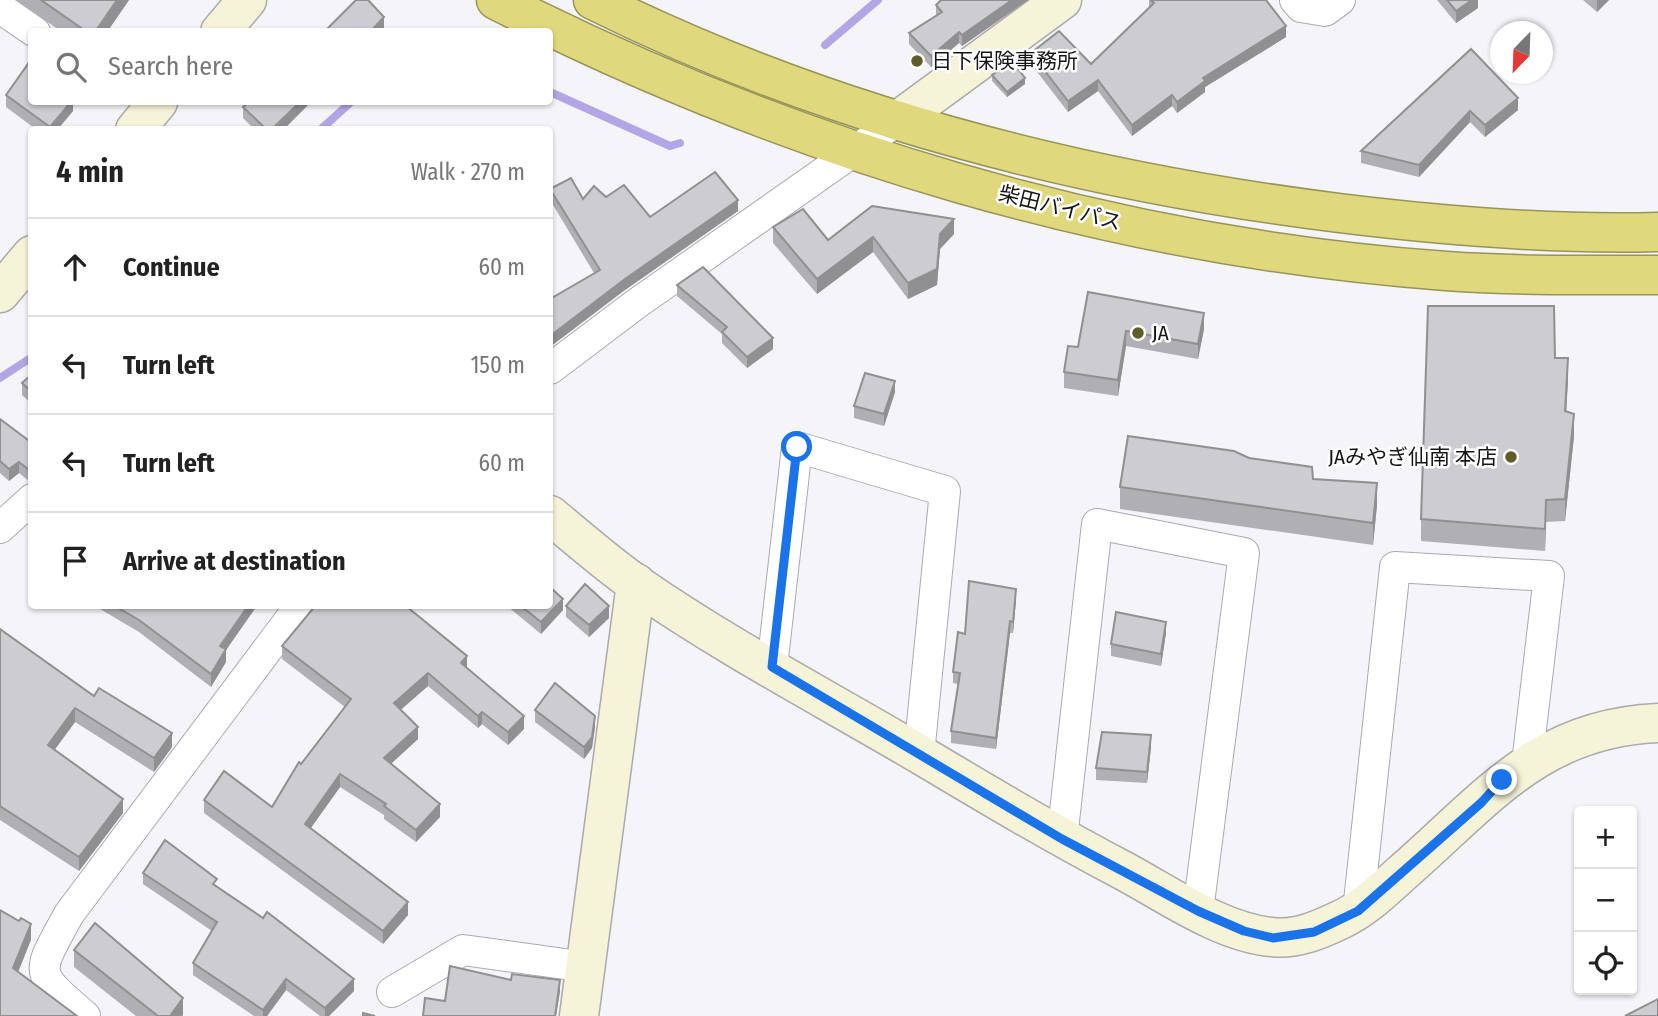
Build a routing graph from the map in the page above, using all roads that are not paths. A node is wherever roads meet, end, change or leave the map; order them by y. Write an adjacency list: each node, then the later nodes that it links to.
1 (247, 0): 9 (street)
2 (496, 0): 10 (highway, 柴田バイパス)
3 (593, 0): 12 (highway, 柴田バイパス)
4 (1062, 0): 12 (street)
5 (1295, 0): 6 (street)
6 (1340, 0)
7 (0, 8): 8 (street)
8 (29, 28)
9 (222, 28)
10 (551, 28)
11 (553, 29): 13 (highway, 柴田バイパス)
12 (897, 121): 13 (street); 14 (highway, 柴田バイパス)
13 (853, 152): 16 (highway, 柴田バイパス); 18 (street)
14 (1658, 232)
15 (28, 261): 17 (street)
16 (1658, 275)
17 (0, 293)
18 (553, 367)
19 (28, 503): 21 (street)
20 (553, 517): 22 (street)
21 (0, 528)
22 (636, 583): 24 (street); 31 (street)
23 (298, 609): 33 (street)
24 (772, 667): 26 (street); 26 (street)
25 (1658, 723): 27 (street)
26 (919, 754): 28 (street)
27 (1527, 763): 30 (street); 30 (street)
28 (1062, 839): 29 (street); 29 (street)
29 (1198, 911): 30 (street)
30 (1358, 911)
31 (586, 967): 32 (street); 34 (street)
32 (392, 992)
33 (85, 1016)
34 (579, 1016)

